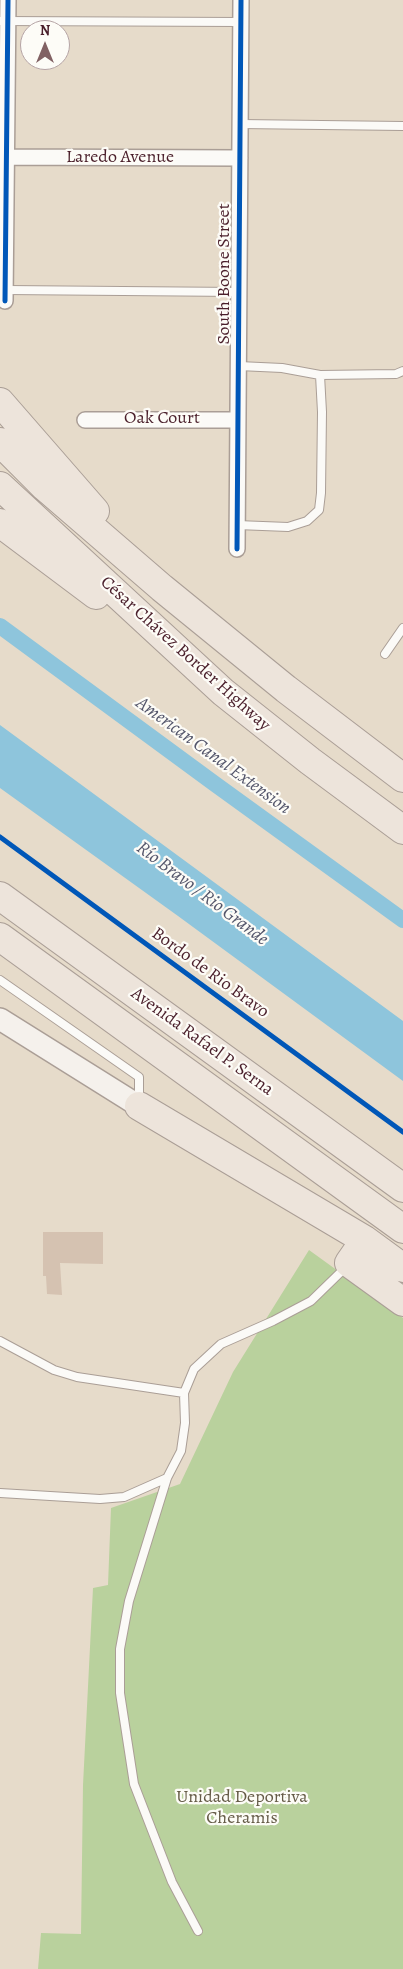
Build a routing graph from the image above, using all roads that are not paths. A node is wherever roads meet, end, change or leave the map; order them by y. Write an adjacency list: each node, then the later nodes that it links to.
1 (8, 0): 3 (street)
2 (242, 0): 4 (street, South Boone Street)
3 (4, 21): 4 (lane); 7 (street)
4 (241, 22): 5 (street, South Boone Street)
5 (240, 124): 6 (lane); 8 (street, South Boone Street)
6 (403, 126)
7 (4, 157): 8 (street, Laredo Avenue); 10 (street)
8 (240, 158): 9 (street, South Boone Street)
9 (239, 292): 10 (lane); 11 (street, South Boone Street)
10 (6, 295)
11 (238, 366): 13 (lane); 16 (street, South Boone Street)
12 (403, 371): 13 (lane)
13 (320, 375): 20 (lane)
14 (0, 402): 22 (highway)
15 (85, 420): 16 (street, Oak Court)
16 (238, 420): 20 (street, South Boone Street)
17 (0, 442): 22 (highway, César Chávez Border Highway)
18 (0, 486): 25 (highway, César Chávez Border Highway)
19 (0, 523): 25 (highway)
20 (237, 525): 21 (street, South Boone Street)
21 (237, 549)
22 (162, 588): 26 (highway, César Chávez Border Highway)
23 (403, 628): 24 (lane)
24 (385, 654)
25 (222, 692): 27 (highway, César Chávez Border Highway)
26 (403, 778)
27 (403, 830)
28 (0, 896): 33 (highway, Avenida Rafael P. Serna)
29 (0, 937): 34 (highway, Avenida Rafael P. Serna)
30 (0, 980): 32 (lane)
31 (0, 1019): 32 (main road)
32 (139, 1106): 35 (highway)
33 (403, 1188)
34 (403, 1229)
35 (365, 1240): 36 (highway); 37 (highway)
36 (350, 1263): 38 (highway); 40 (lane)
37 (403, 1268)
38 (403, 1302)
39 (0, 1342): 40 (lane)
40 (184, 1393): 41 (lane)
41 (167, 1478): 42 (lane); 43 (lane)
42 (0, 1493)
43 (198, 1931)

